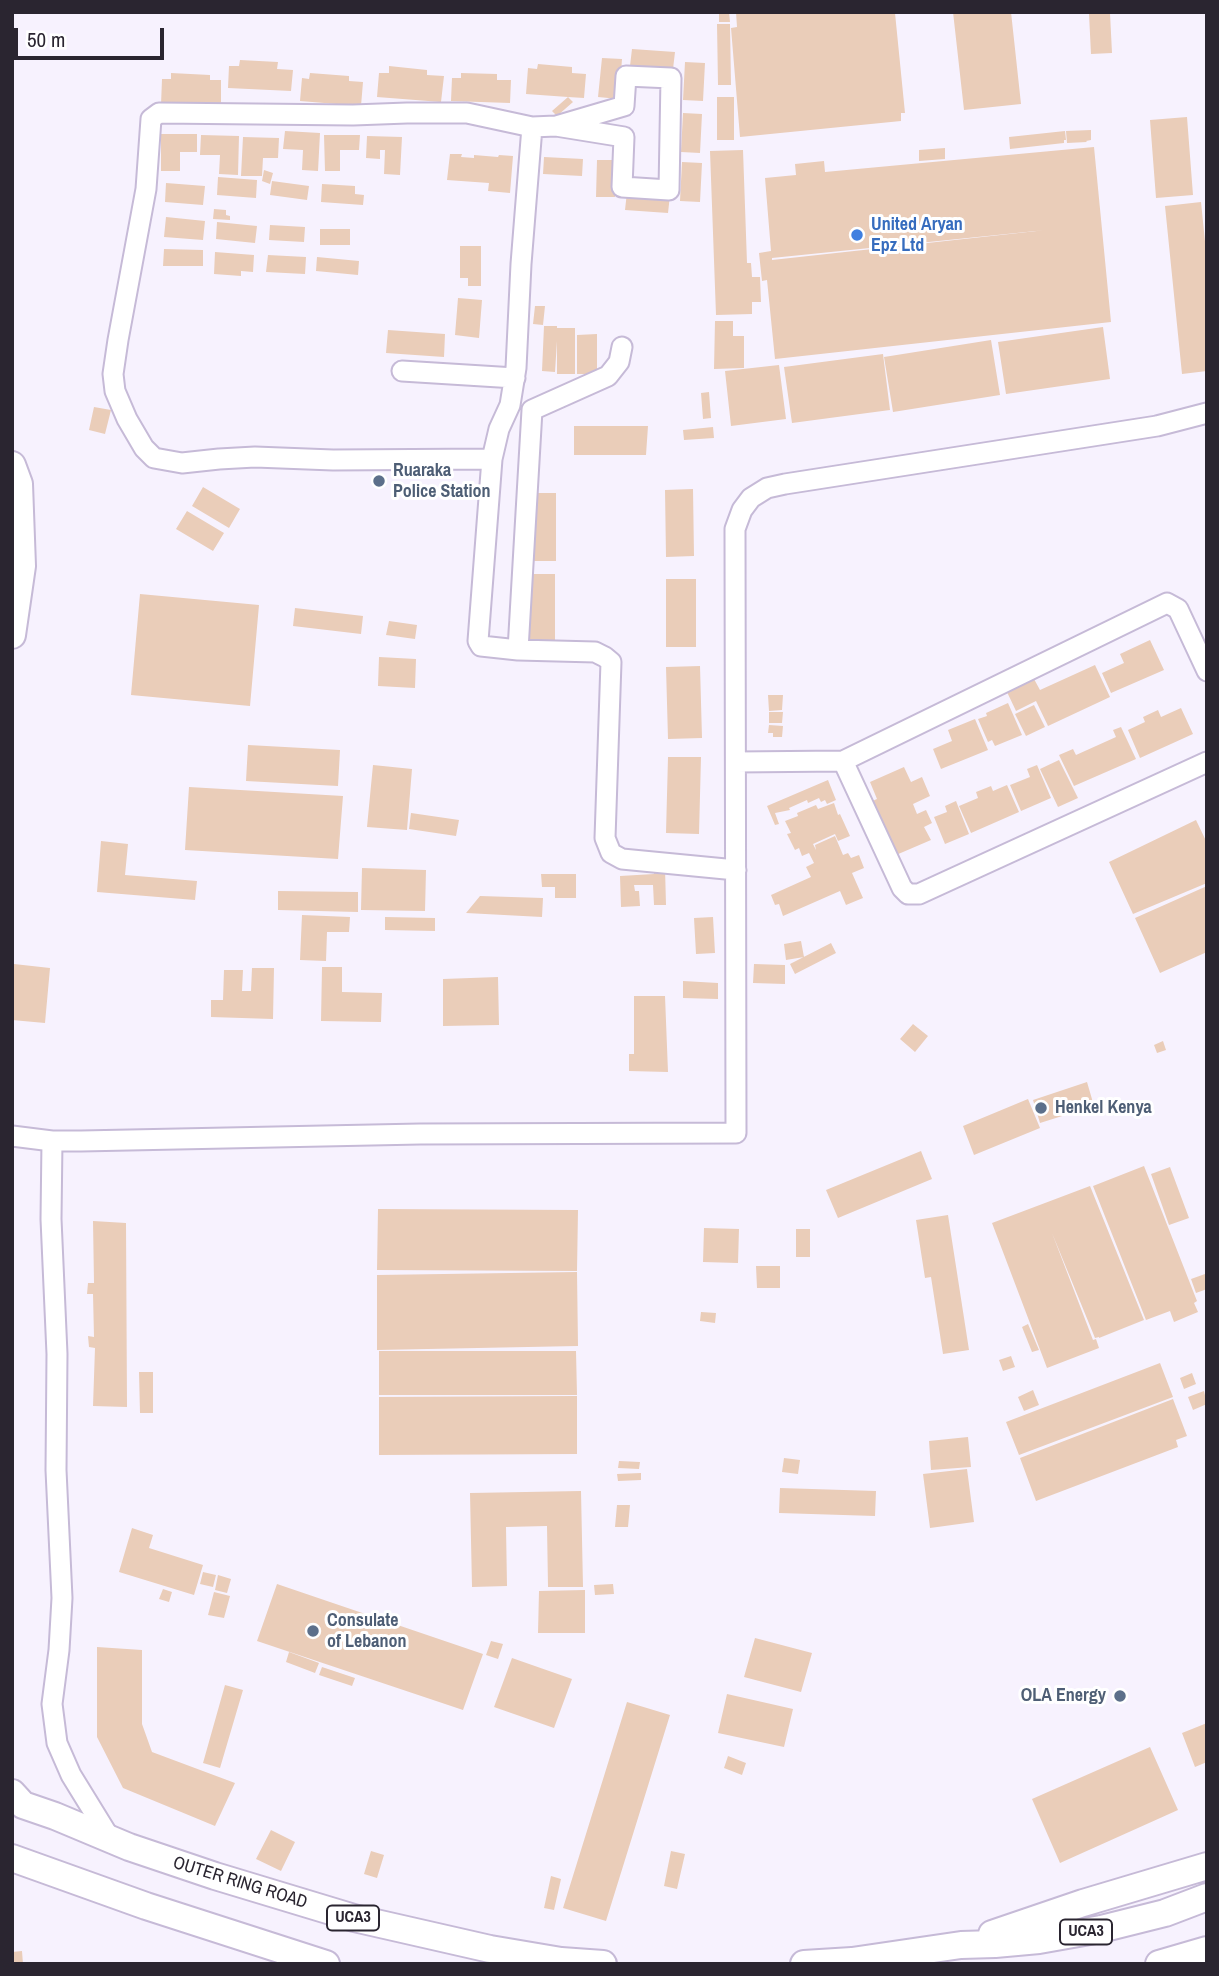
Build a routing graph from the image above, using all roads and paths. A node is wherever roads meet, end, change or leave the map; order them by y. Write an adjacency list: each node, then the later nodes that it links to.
1 (624, 106): 2 (street); 4 (street); 4 (street)
2 (556, 126): 3 (street); 4 (street)
3 (532, 127): 7 (street); 11 (street)
4 (624, 137)
5 (622, 347): 9 (street)
6 (402, 371): 7 (street)
7 (515, 378): 8 (street)
8 (510, 405): 9 (street); 11 (street)
9 (532, 410): 14 (street)
10 (1207, 413): 17 (street)
11 (492, 459): 14 (street)
12 (16, 474): 13 (main road)
13 (12, 635)
14 (518, 650): 19 (street)
15 (1207, 671): 16 (street)
16 (843, 761): 17 (street); 18 (street)
17 (736, 762): 19 (street)
18 (1207, 762)
19 (736, 870): 21 (street)
20 (15, 1138): 21 (street)
21 (52, 1140): 23 (street)
22 (12, 1793): 23 (main road, OUTER RING ROAD / UCA3)
23 (111, 1840): 30 (main road, OUTER RING ROAD / UCA3)
24 (12, 1858): 29 (main road)
25 (1207, 1866): 27 (main road, UCA3)
26 (1207, 1898): 27 (main road, UCA3)
27 (961, 1945): 31 (main road, UCA3)
28 (1207, 1950): 32 (main road)
29 (326, 1964)
30 (603, 1964)
31 (804, 1964)
32 (1159, 1964)

